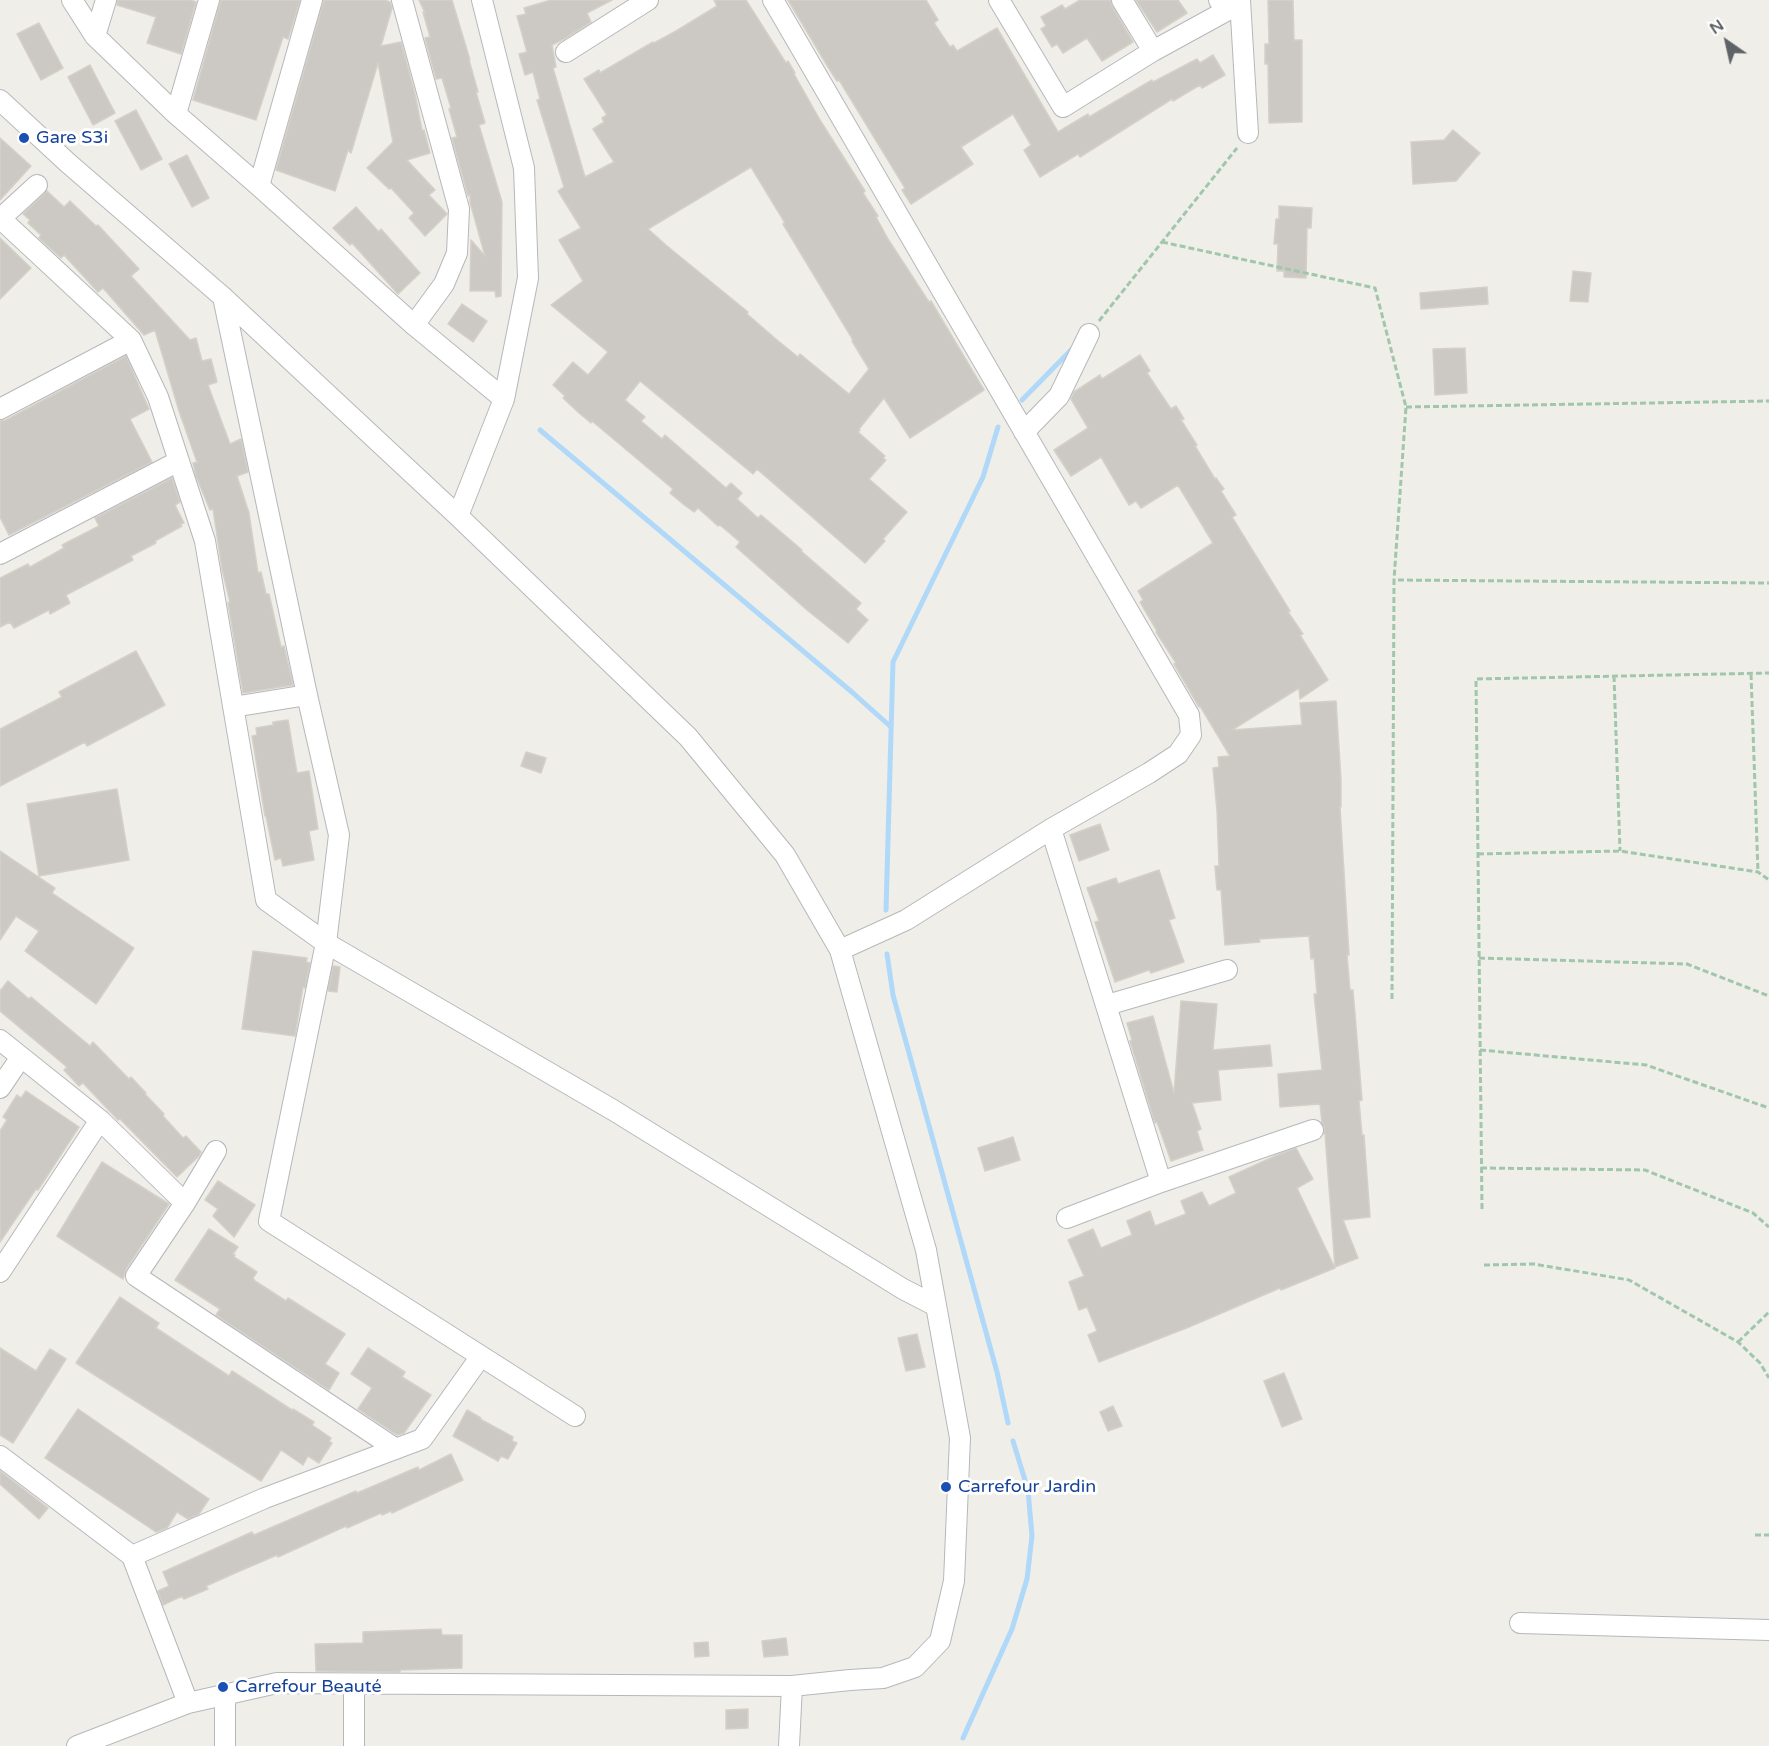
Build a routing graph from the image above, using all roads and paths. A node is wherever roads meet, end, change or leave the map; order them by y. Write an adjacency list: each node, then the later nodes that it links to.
1 (72, 0): 13 (street)
2 (106, 0): 13 (street)
3 (209, 0): 17 (street)
4 (312, 0): 20 (street)
5 (402, 0): 24 (street)
6 (483, 0): 27 (street)
7 (648, 0): 15 (street)
8 (773, 0): 31 (street)
9 (999, 0): 14 (street)
10 (1122, 0): 14 (street)
11 (1219, 0): 14 (street)
12 (1240, 0): 18 (street)
13 (95, 36): 17 (street)
14 (1153, 51)
15 (566, 52)
16 (0, 100): 23 (street)
17 (176, 114): 20 (street)
18 (1248, 133): 22 (path)
19 (37, 185): 21 (street)
20 (259, 186): 24 (street)
21 (0, 219): 26 (street)
22 (1162, 242): 25 (path); 29 (path)
23 (224, 297): 33 (street); 40 (street)
24 (414, 325): 27 (street)
25 (1089, 334): 31 (street)
26 (131, 340): 30 (street); 32 (street)
27 (504, 399): 33 (street)
28 (1769, 401): 29 (path)
29 (1406, 407): 35 (path)
30 (0, 409)
31 (1023, 432): 42 (street)
32 (179, 461): 34 (street); 41 (street)
33 (458, 516): 48 (street)
34 (0, 554)
35 (1394, 580): 36 (path); 52 (path)
36 (1769, 583)
37 (1769, 673): 38 (path)
38 (1751, 674): 39 (path); 45 (path)
39 (1614, 676): 43 (path); 44 (path)
40 (307, 695): 41 (street); 47 (street)
41 (233, 707): 47 (street)
42 (1051, 829): 48 (street); 53 (street)
43 (1620, 851): 44 (path); 45 (path)
44 (1478, 854): 49 (path)
45 (1758, 872): 46 (path)
46 (1769, 880)
47 (327, 943): 70 (street); 73 (street)
48 (840, 950): 70 (street)
49 (1479, 958): 51 (path); 55 (path)
50 (1227, 970): 53 (street)
51 (1769, 996)
52 (1392, 999)
53 (1107, 1005): 63 (street)
54 (0, 1040): 56 (street)
55 (1480, 1050): 58 (path); 62 (path)
56 (21, 1057): 57 (street); 59 (street)
57 (0, 1088)
58 (1769, 1108)
59 (100, 1120): 64 (street); 69 (street)
60 (1313, 1130): 63 (street)
61 (216, 1151): 64 (street)
62 (1481, 1168): 65 (path); 67 (path)
63 (1161, 1182): 66 (street)
64 (185, 1203): 76 (street)
65 (1482, 1209)
66 (1066, 1218)
67 (1769, 1227)
68 (1484, 1265): 72 (path)
69 (0, 1272)
70 (936, 1306): 84 (street)
71 (1769, 1312): 72 (path)
72 (1738, 1342): 74 (path)
73 (481, 1356): 75 (street); 76 (street)
74 (1769, 1378)
75 (574, 1416)
76 (396, 1449): 80 (street)
77 (0, 1456): 80 (street)
78 (1755, 1535): 79 (path)
79 (1769, 1535)
80 (132, 1556): 86 (street)
81 (1520, 1623): 82 (street)
82 (1769, 1630)
83 (354, 1684): 84 (street); 85 (street); 89 (street)
84 (792, 1686): 90 (street)
85 (225, 1695): 86 (street); 88 (street)
86 (188, 1703): 87 (street)
87 (78, 1746)
88 (225, 1746)
89 (354, 1746)
90 (789, 1746)

